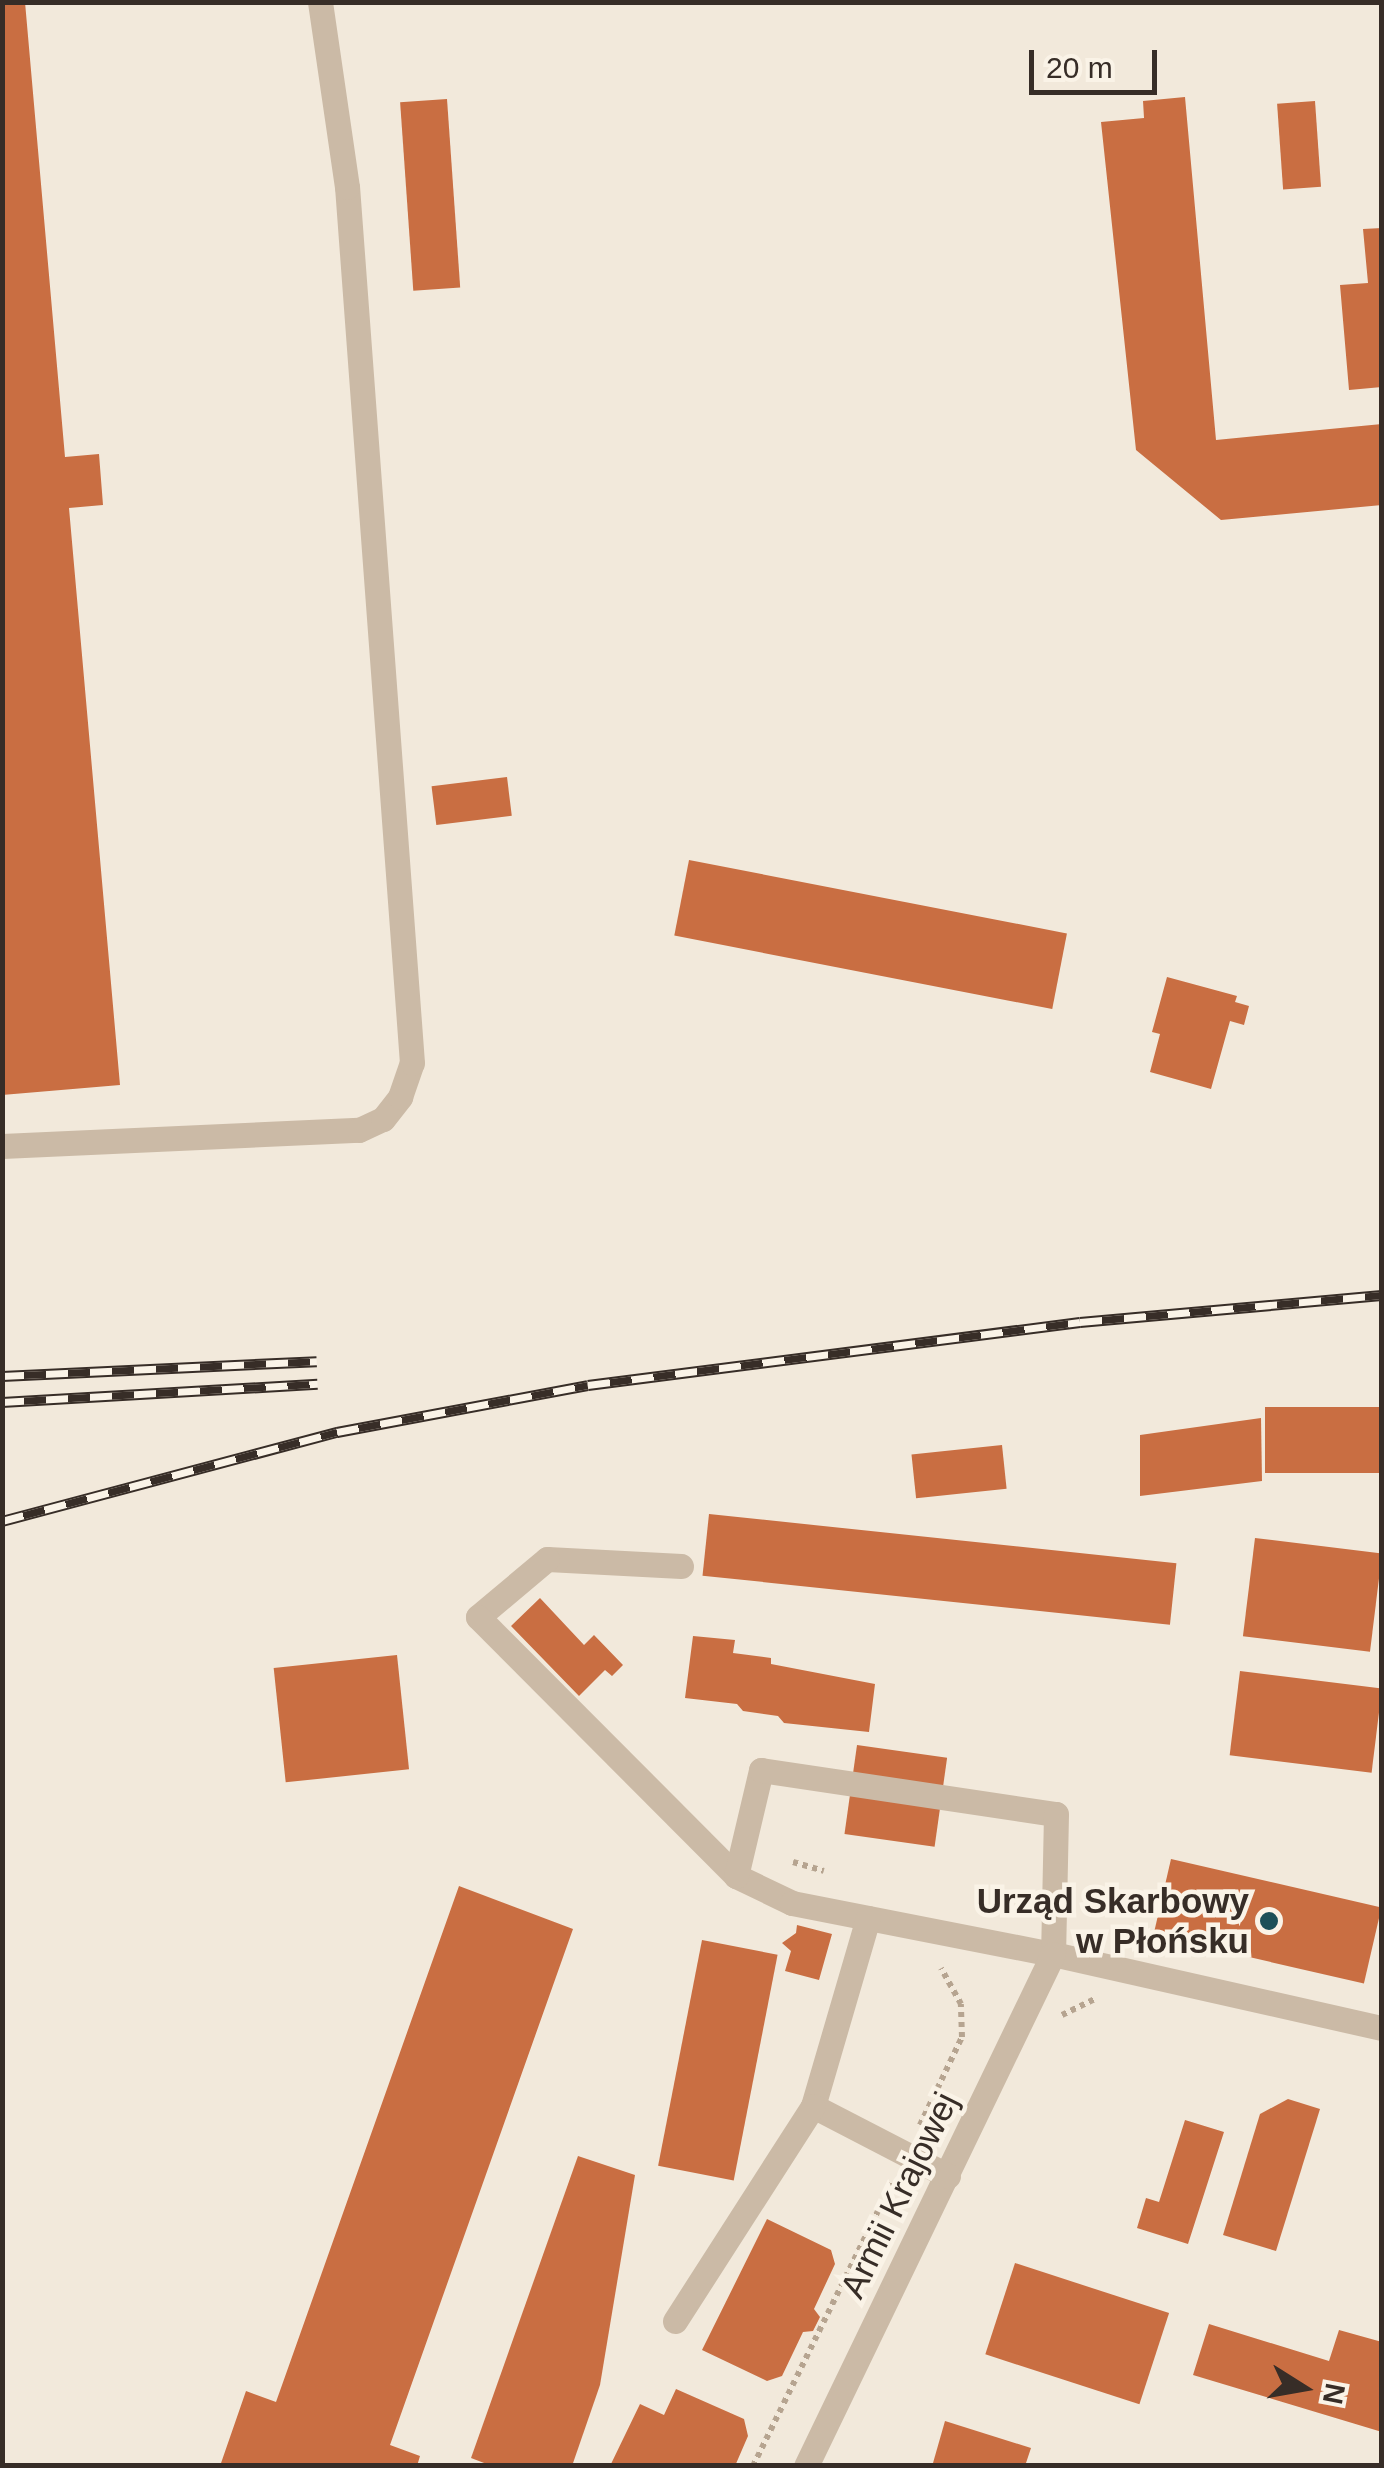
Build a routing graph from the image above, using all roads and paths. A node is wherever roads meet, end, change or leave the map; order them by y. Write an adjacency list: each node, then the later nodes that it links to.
1 (320, 2): 2 (street)
2 (2, 1146)
3 (681, 1566): 4 (street)
4 (736, 1876): 5 (street); 6 (street)
5 (868, 1918): 6 (street); 10 (street)
6 (1053, 1954): 9 (street); 11 (street, Armii Krajowej)
7 (1106, 1998): 8 (path)
8 (1056, 2018)
9 (1382, 2028)
10 (813, 2106): 11 (street); 12 (street)
11 (948, 2176): 13 (street, Armii Krajowej)
12 (674, 2321)
13 (806, 2466)

